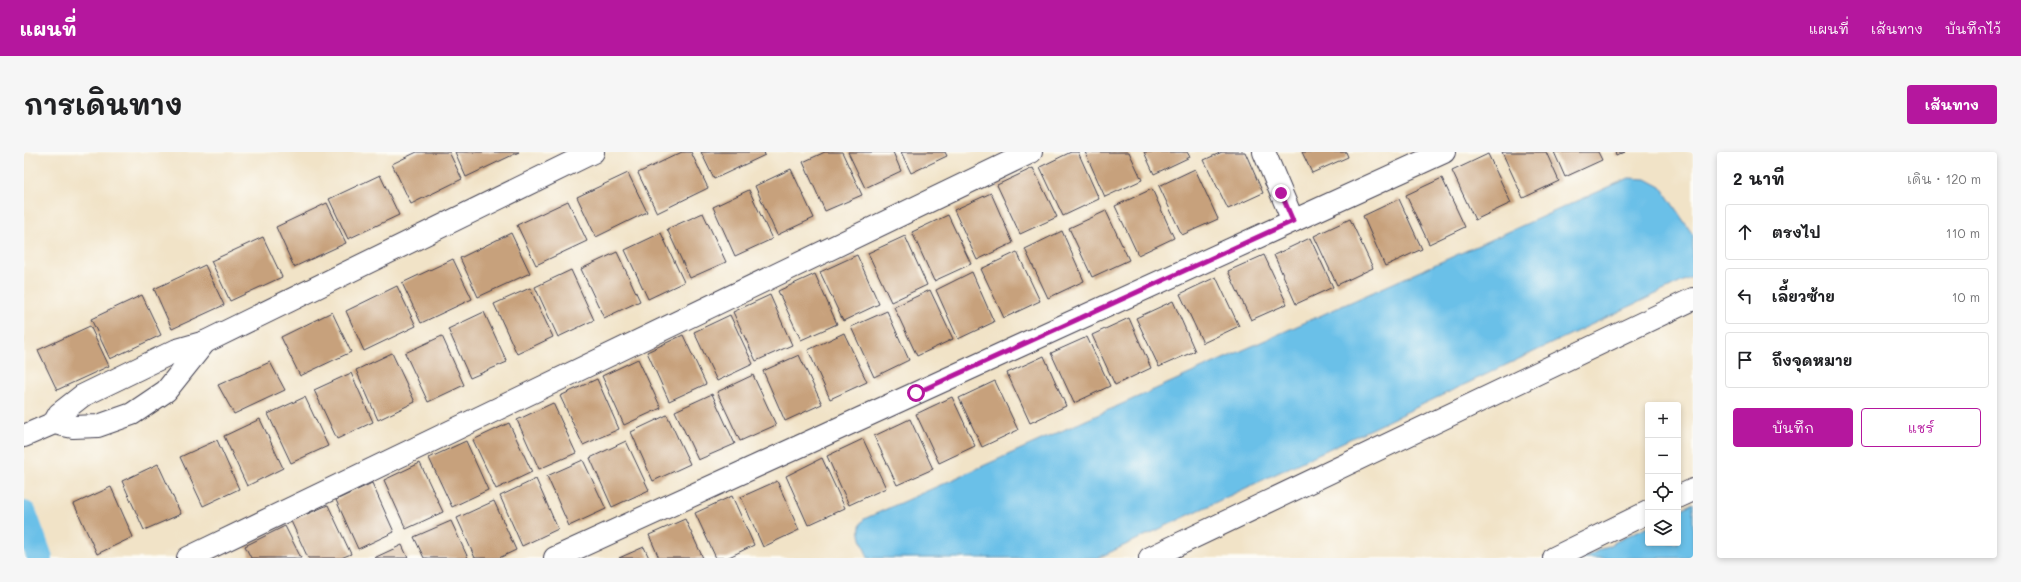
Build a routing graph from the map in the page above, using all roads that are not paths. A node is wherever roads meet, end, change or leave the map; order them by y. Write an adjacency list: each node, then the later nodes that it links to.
1 (593, 152): 7 (street)
2 (1031, 152): 13 (street)
3 (1264, 152): 5 (street)
4 (1444, 152): 5 (street)
5 (1293, 221): 15 (street)
6 (1693, 299): 16 (street)
7 (205, 342): 8 (street); 8 (street)
8 (54, 423): 9 (street)
9 (29, 434)
10 (1693, 490): 11 (street)
11 (1681, 496)
12 (1645, 513): 17 (street)
13 (215, 552): 14 (street)
14 (188, 558)
15 (555, 558)
16 (1150, 558)
17 (1554, 558)

